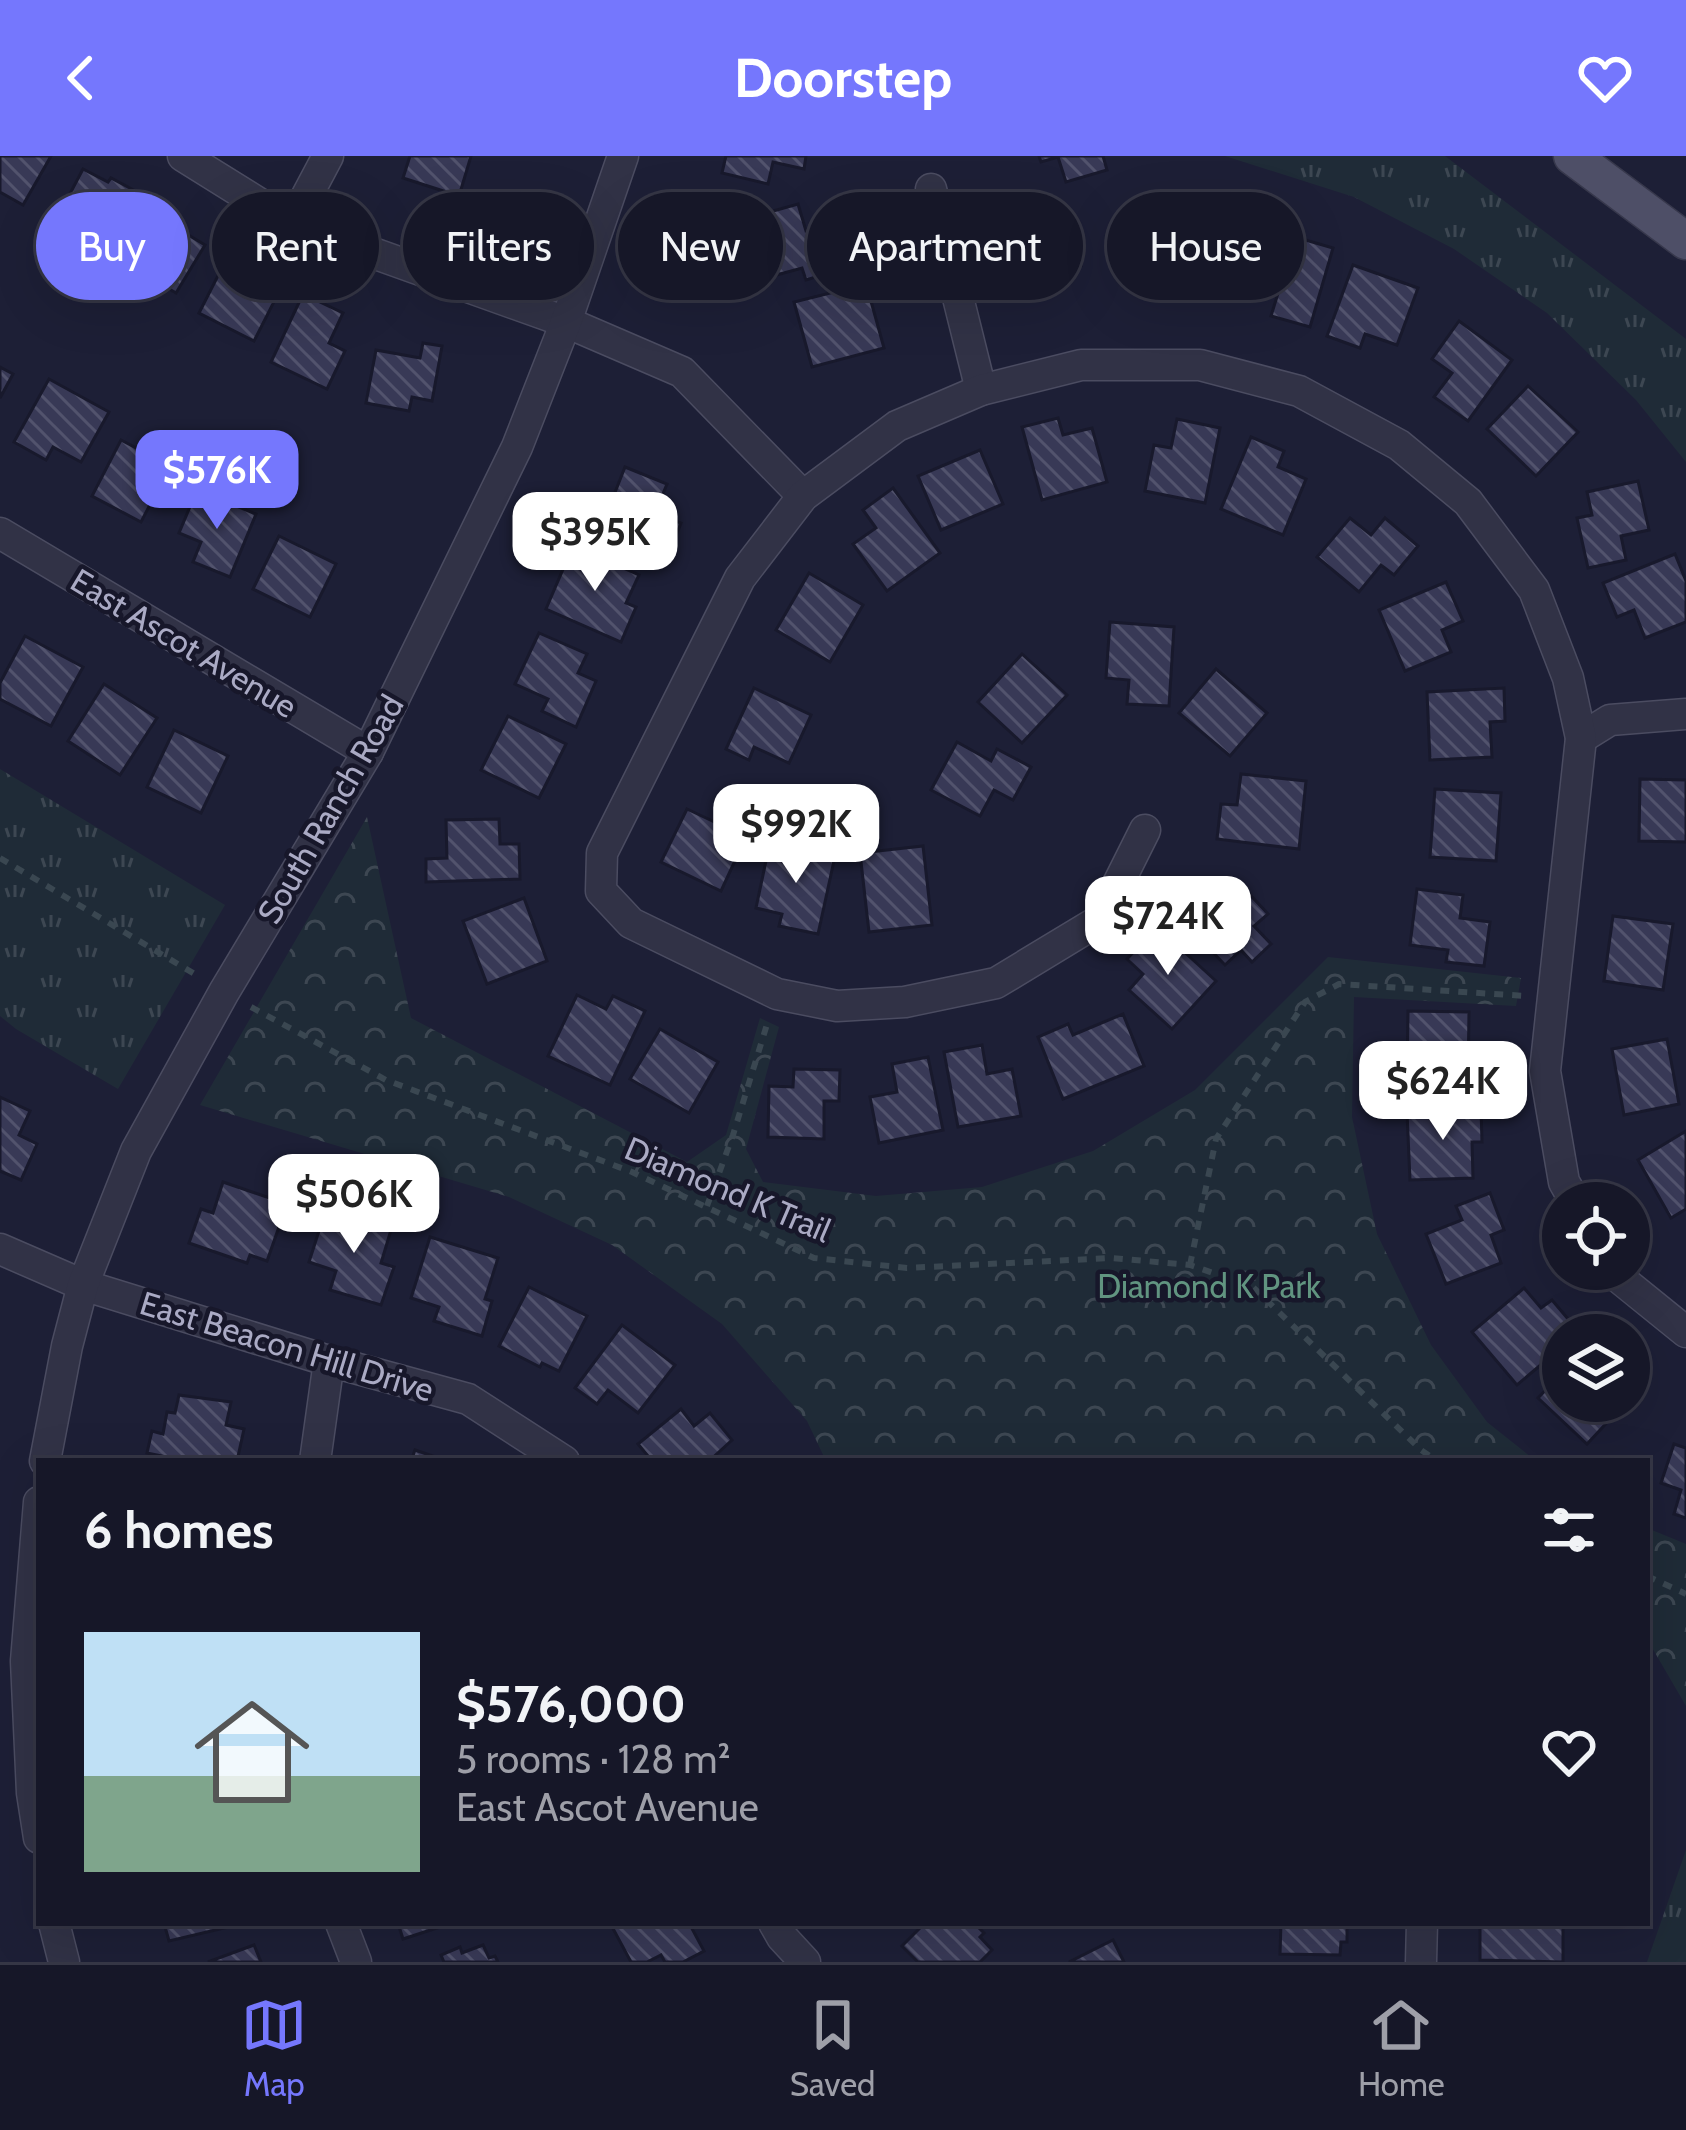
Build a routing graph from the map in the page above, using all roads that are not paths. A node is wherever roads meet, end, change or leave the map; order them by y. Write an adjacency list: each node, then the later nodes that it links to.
1 (183, 156): 6 (street)
2 (328, 156): 7 (street)
3 (623, 156): 10 (street, South Ranch Road)
4 (1572, 156): 8 (main road)
5 (932, 189): 11 (street)
6 (241, 192)
7 (309, 192)
8 (1686, 241)
9 (379, 255): 10 (street)
10 (566, 322): 12 (street); 16 (street, South Ranch Road)
11 (981, 389): 12 (street); 15 (street)
12 (803, 496): 17 (street)
13 (0, 533): 16 (street, East Ascot Avenue)
14 (1686, 714): 15 (street)
15 (1581, 738): 18 (street)
16 (368, 752): 20 (street, South Ranch Road)
17 (1145, 830)
18 (1564, 1182)
19 (0, 1249): 20 (street, East Beacon Hill Drive)
20 (83, 1285): 23 (street, East Beacon Hill Drive); 24 (street, South Ranch Road)
21 (1634, 1290): 22 (street)
22 (1686, 1332)
23 (329, 1361): 25 (street); 26 (street, East Beacon Hill Drive)
24 (45, 1458)
25 (315, 1458)
26 (559, 1458)
27 (36, 1539): 28 (street)
28 (36, 1819)
29 (55, 1926): 33 (street)
30 (342, 1926): 34 (street)
31 (776, 1926): 35 (street)
32 (1422, 1926): 36 (street)
33 (64, 1962)
34 (356, 1962)
35 (805, 1962)
36 (1421, 1962)

